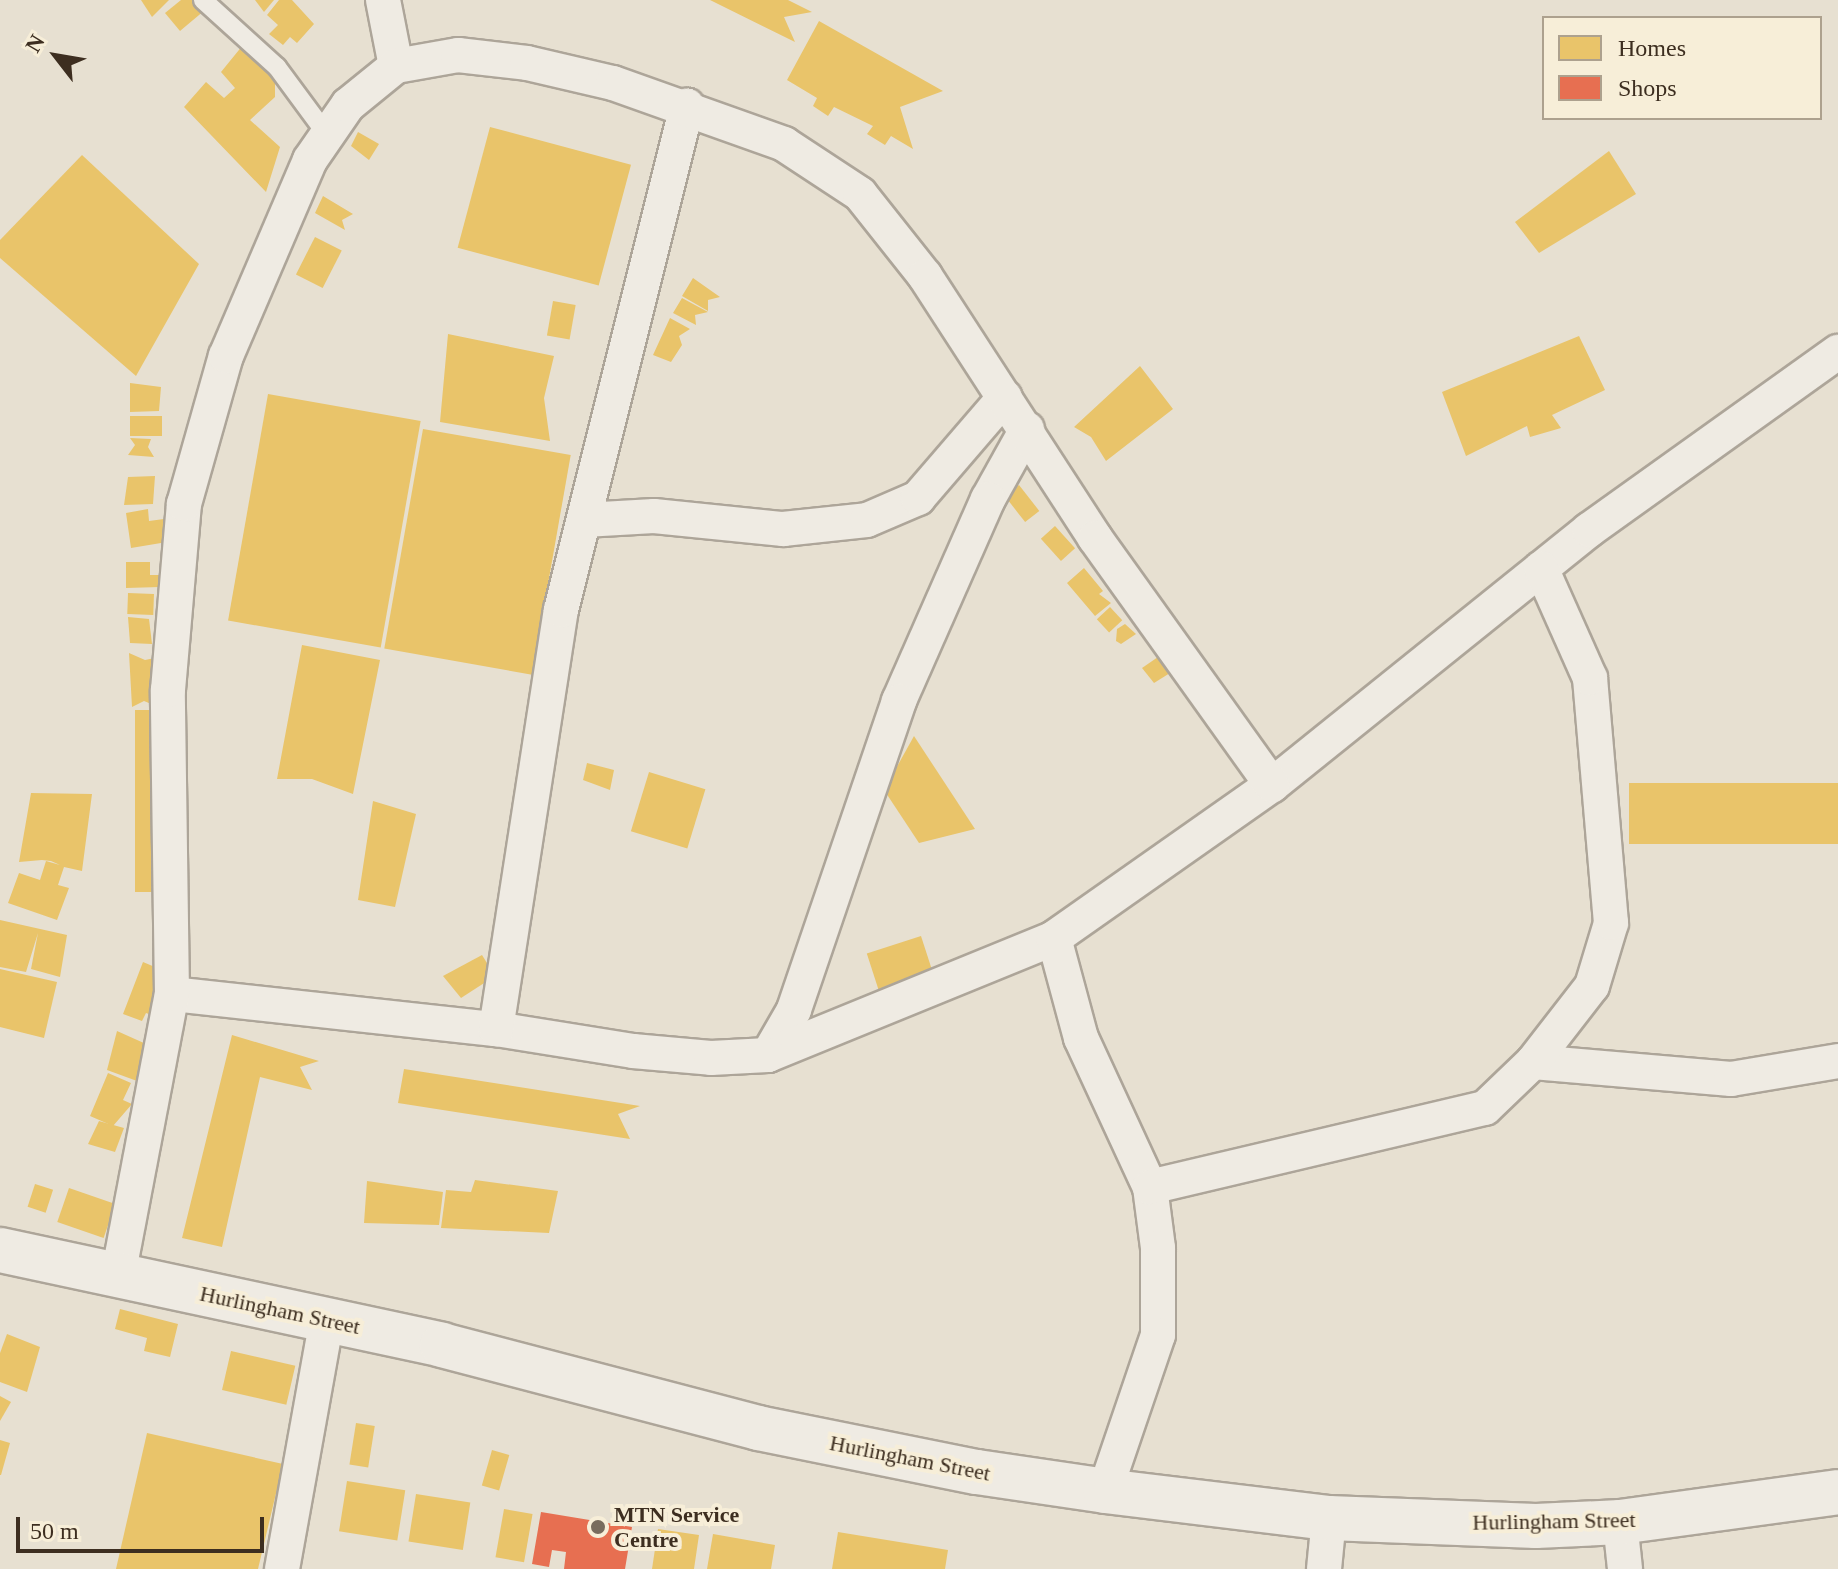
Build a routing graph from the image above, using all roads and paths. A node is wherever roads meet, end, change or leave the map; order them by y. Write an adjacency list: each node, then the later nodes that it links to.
1 (203, 0): 5 (lane)
2 (383, 0): 3 (street)
3 (396, 66): 4 (street); 5 (street)
4 (687, 106): 7 (street); 9 (street)
5 (325, 132): 13 (street)
6 (1838, 352): 10 (street)
7 (1005, 397): 8 (street); 9 (street)
8 (1027, 429): 11 (street); 15 (street)
9 (584, 520): 14 (street)
10 (1541, 568): 11 (street); 17 (street)
11 (1272, 785): 12 (street)
12 (1054, 938): 15 (street); 18 (street)
13 (172, 994): 14 (street); 20 (street)
14 (496, 1029): 15 (street)
15 (768, 1055)
16 (1838, 1061): 17 (street)
17 (1533, 1062): 18 (street)
18 (1150, 1187): 22 (street)
19 (0, 1250): 20 (street, Hurlingham Street)
20 (118, 1276): 21 (street, Hurlingham Street)
21 (327, 1320): 22 (street, Hurlingham Street); 26 (street)
22 (1105, 1491): 24 (street, Hurlingham Street)
23 (1838, 1492): 25 (street, Hurlingham Street)
24 (1329, 1518): 25 (street, Hurlingham Street); 27 (street)
25 (1620, 1522): 28 (street)
26 (282, 1569)
27 (1324, 1569)
28 (1625, 1569)

